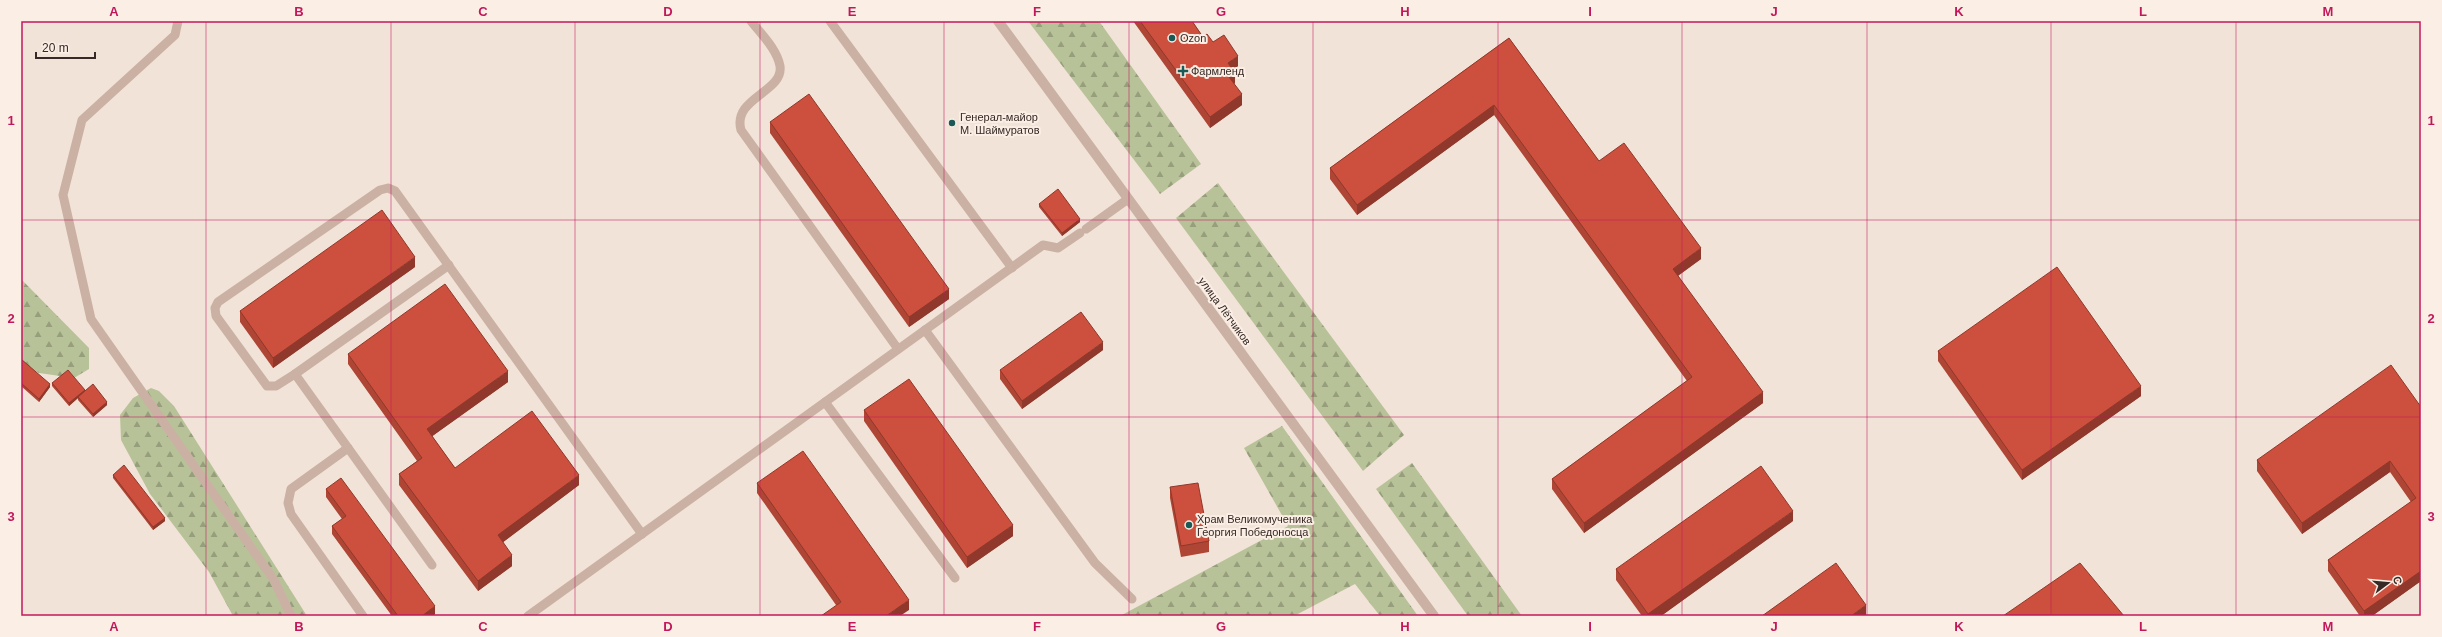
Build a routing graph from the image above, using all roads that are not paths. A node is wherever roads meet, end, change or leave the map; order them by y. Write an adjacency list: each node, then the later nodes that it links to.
1 (178, 21): 17 (lane)
2 (751, 21): 9 (lane)
3 (830, 21): 7 (lane)
4 (998, 21): 5 (street, улица Лётчиков)
5 (1128, 199): 7 (lane); 20 (street, улица Лётчиков)
6 (449, 265): 10 (lane); 10 (lane); 13 (lane)
7 (1012, 268): 8 (lane)
8 (926, 330): 9 (lane); 16 (lane)
9 (898, 349): 11 (lane)
10 (295, 374): 12 (lane)
11 (825, 402): 13 (lane); 15 (lane)
12 (348, 448): 14 (lane); 18 (lane)
13 (642, 534): 19 (lane)
14 (432, 565)
15 (955, 578)
16 (1132, 599)
17 (292, 616)
18 (363, 616)
19 (528, 616)
20 (1434, 616)

